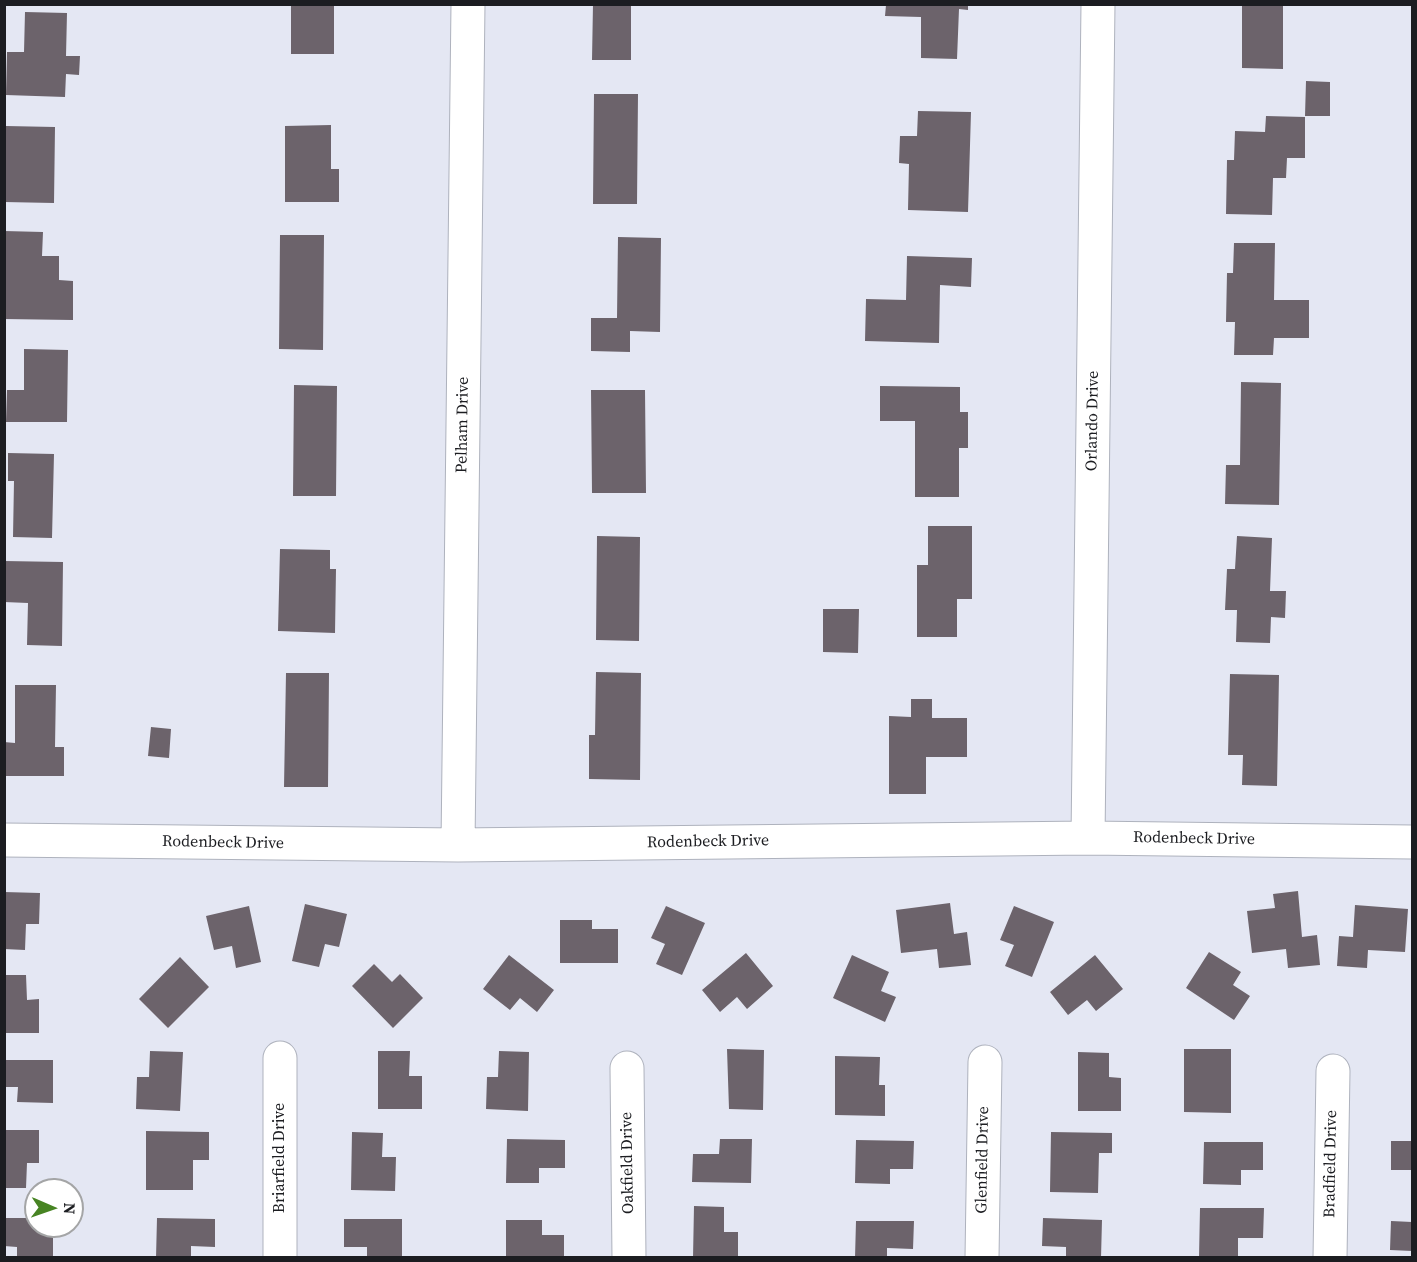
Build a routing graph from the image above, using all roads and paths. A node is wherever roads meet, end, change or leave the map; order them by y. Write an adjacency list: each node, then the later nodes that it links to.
1 (468, 4): 6 (street, Pelham Drive)
2 (1098, 4): 3 (street, Orlando Drive)
3 (1088, 838): 5 (street, Rodenbeck Drive); 6 (street, Rodenbeck Drive)
4 (4, 840): 6 (street, Rodenbeck Drive)
5 (1413, 842)
6 (458, 845)
7 (280, 1058): 11 (street, Briarfield Drive)
8 (985, 1062): 13 (street, Glenfield Drive)
9 (627, 1068): 12 (street, Oakfield Drive)
10 (1332, 1071): 14 (street, Bradfield Drive)
11 (280, 1257)
12 (629, 1257)
13 (982, 1257)
14 (1330, 1257)

